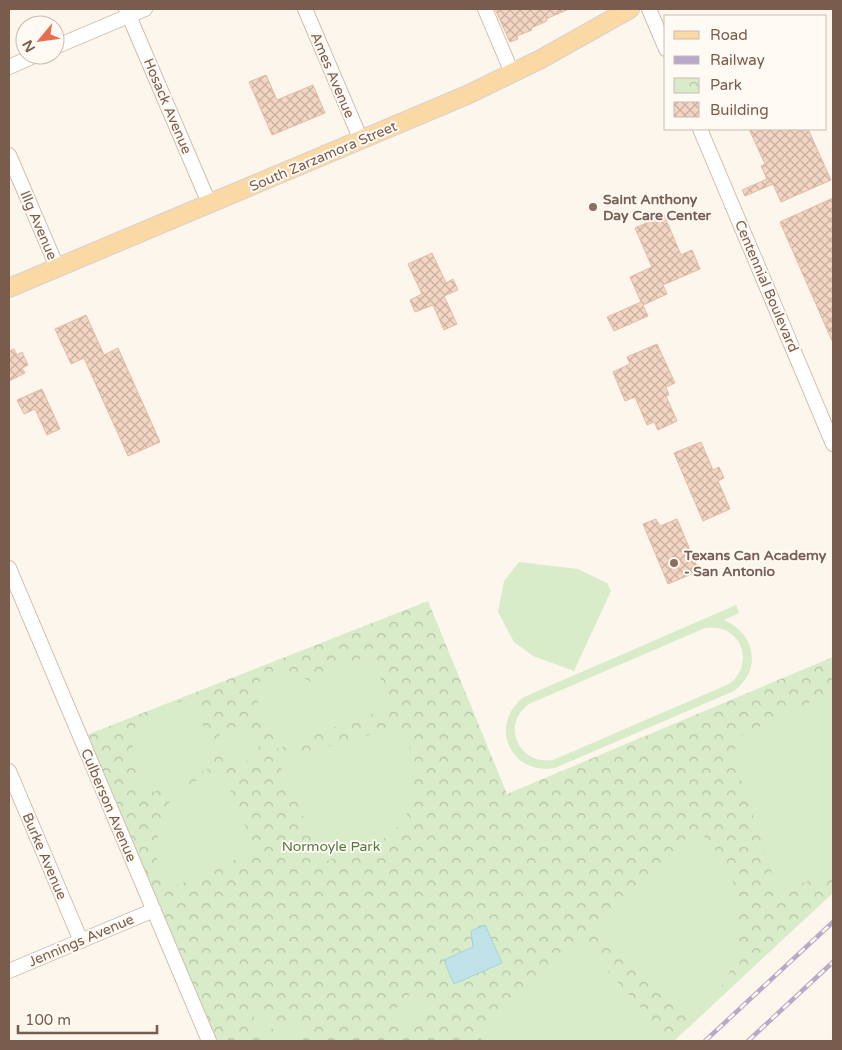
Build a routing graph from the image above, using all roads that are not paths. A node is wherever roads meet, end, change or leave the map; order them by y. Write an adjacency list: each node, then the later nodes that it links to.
1 (145, 9): 6 (street)
2 (305, 9): 11 (street, Ames Avenue)
3 (485, 9): 9 (street)
4 (630, 9): 9 (main road, South Zarzamora Street)
5 (649, 9): 8 (street)
6 (128, 12): 7 (street); 13 (street, Hosack Avenue)
7 (65, 42)
8 (664, 44)
9 (512, 74): 11 (main road, South Zarzamora Street)
10 (700, 130): 16 (street, Centennial Boulevard)
11 (361, 140): 13 (main road, South Zarzamora Street)
12 (9, 155): 14 (street, Illg Avenue)
13 (210, 203): 14 (main road, South Zarzamora Street)
14 (57, 267): 15 (main road, South Zarzamora Street)
15 (9, 288)
16 (833, 444)
17 (9, 568): 19 (street, Culberson Avenue)
18 (9, 771): 20 (street, Burke Avenue)
19 (154, 910): 20 (street, Jennings Avenue); 22 (street, Culberson Avenue)
20 (81, 941): 21 (street, Jennings Avenue)
21 (9, 971)
22 (209, 1041)

